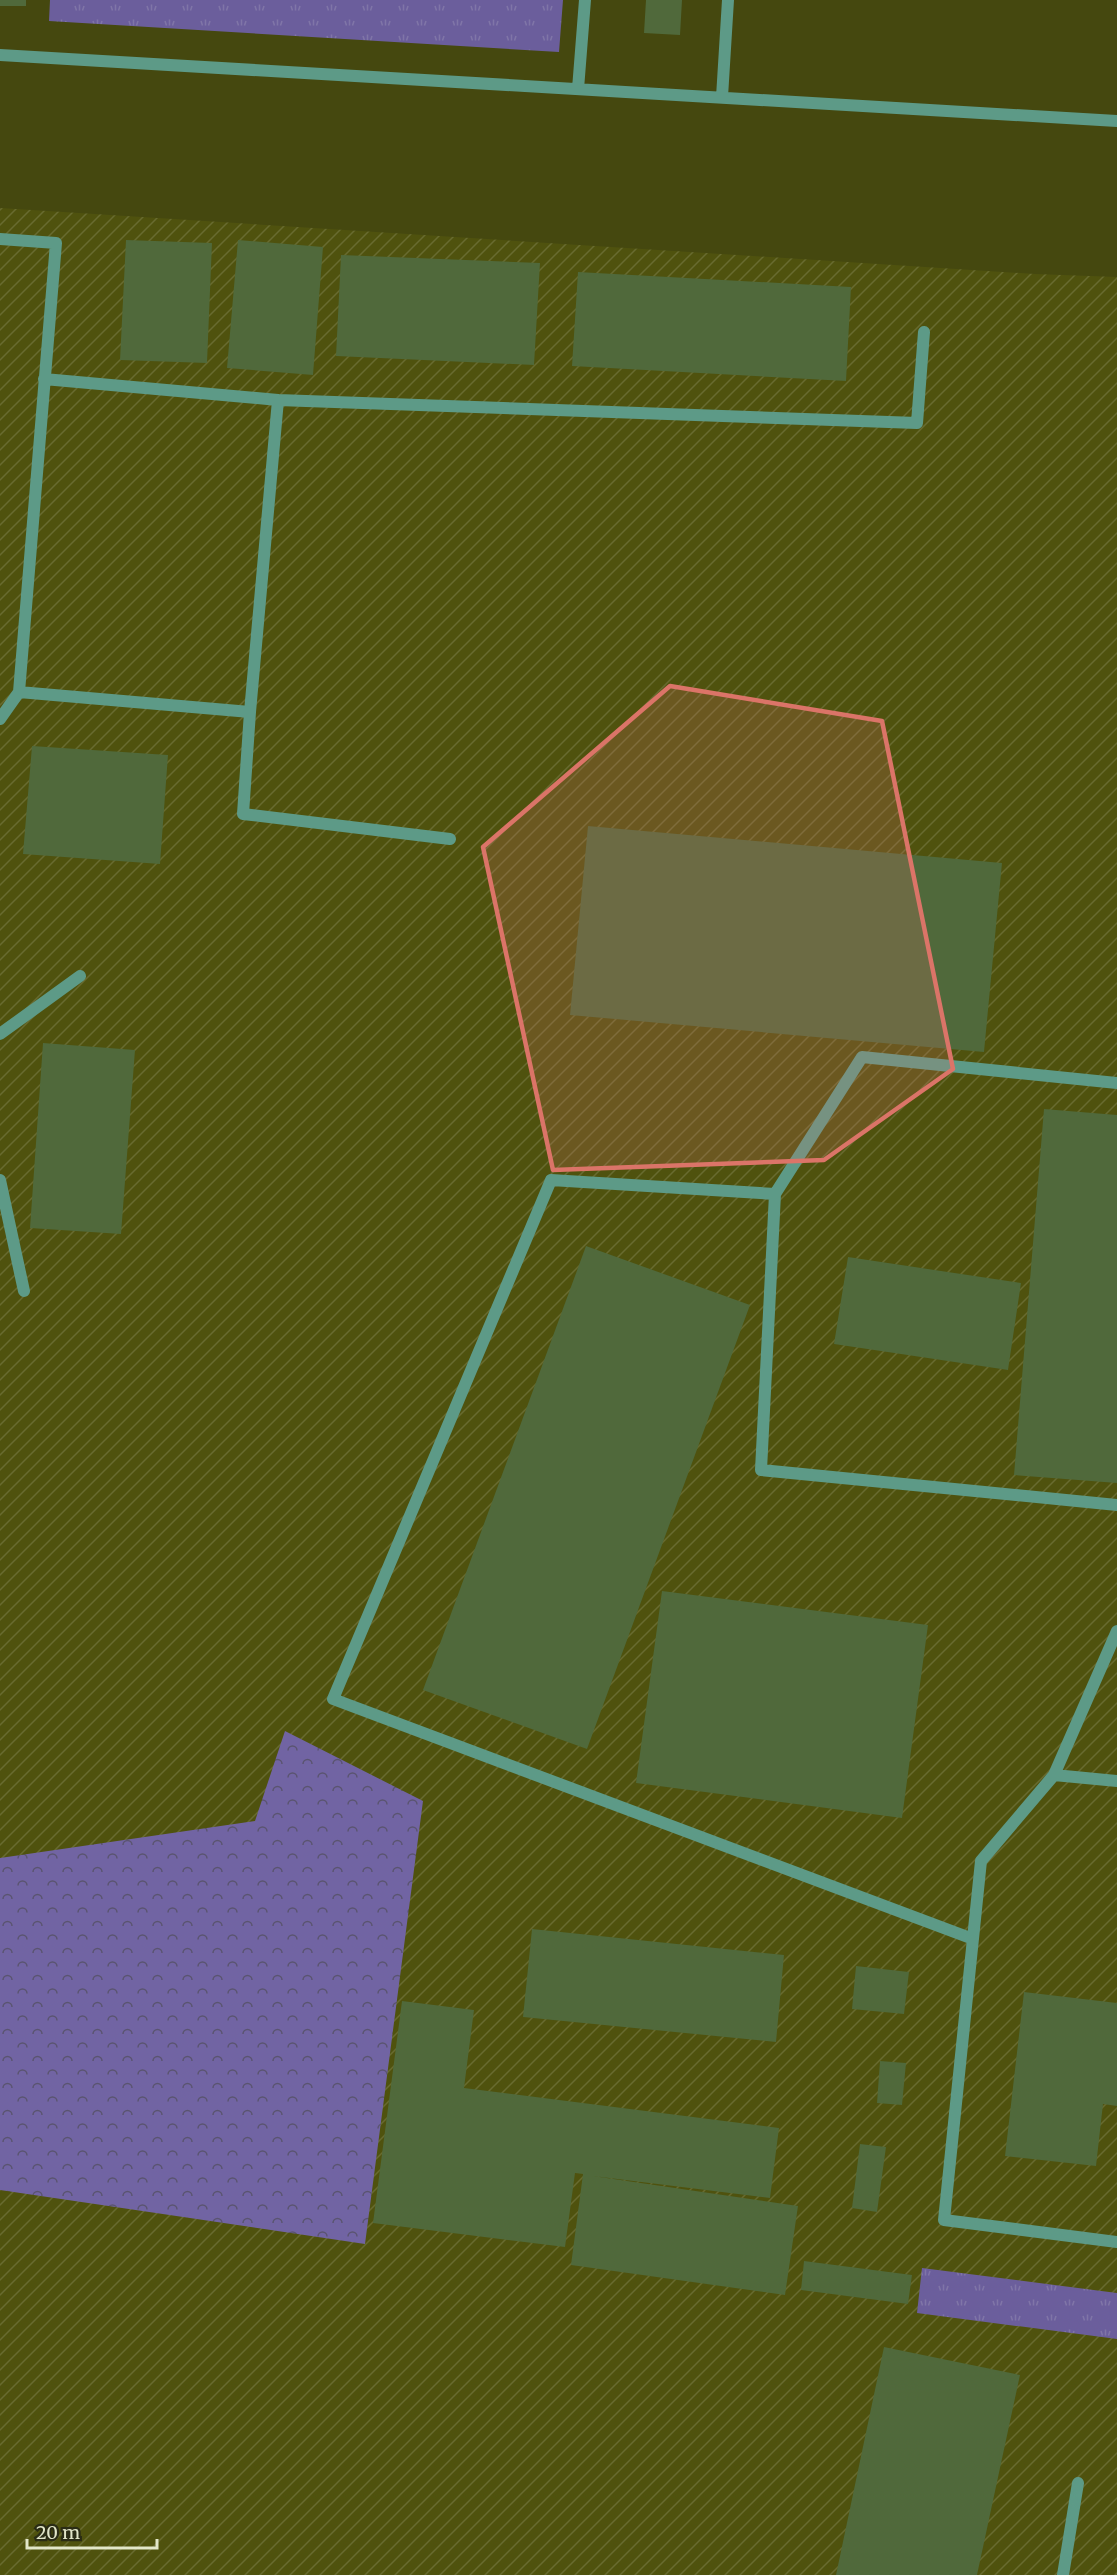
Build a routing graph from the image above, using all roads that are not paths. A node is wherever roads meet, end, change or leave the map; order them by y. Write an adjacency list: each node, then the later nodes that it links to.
1 (585, 0): 4 (lane)
2 (728, 0): 5 (lane)
3 (0, 55): 4 (lane)
4 (578, 89): 5 (lane)
5 (722, 97): 6 (lane)
6 (1117, 121)
7 (0, 239): 9 (lane)
8 (924, 332): 10 (lane)
9 (44, 379): 10 (lane); 11 (lane)
10 (278, 400): 12 (lane)
11 (19, 692): 12 (lane); 13 (lane)
12 (250, 712): 14 (lane)
13 (0, 719)
14 (450, 839)
15 (80, 976): 16 (lane)
16 (0, 1034)
17 (1117, 1083): 19 (lane)
18 (0, 1180): 20 (lane)
19 (775, 1194): 21 (lane); 25 (lane)
20 (24, 1291)
21 (1117, 1505)
22 (1117, 1631): 23 (lane)
23 (1054, 1774): 24 (lane); 25 (lane)
24 (1117, 1781)
25 (973, 1939): 26 (lane)
26 (1117, 2242)
27 (1078, 2483): 28 (lane)
28 (1063, 2575)

